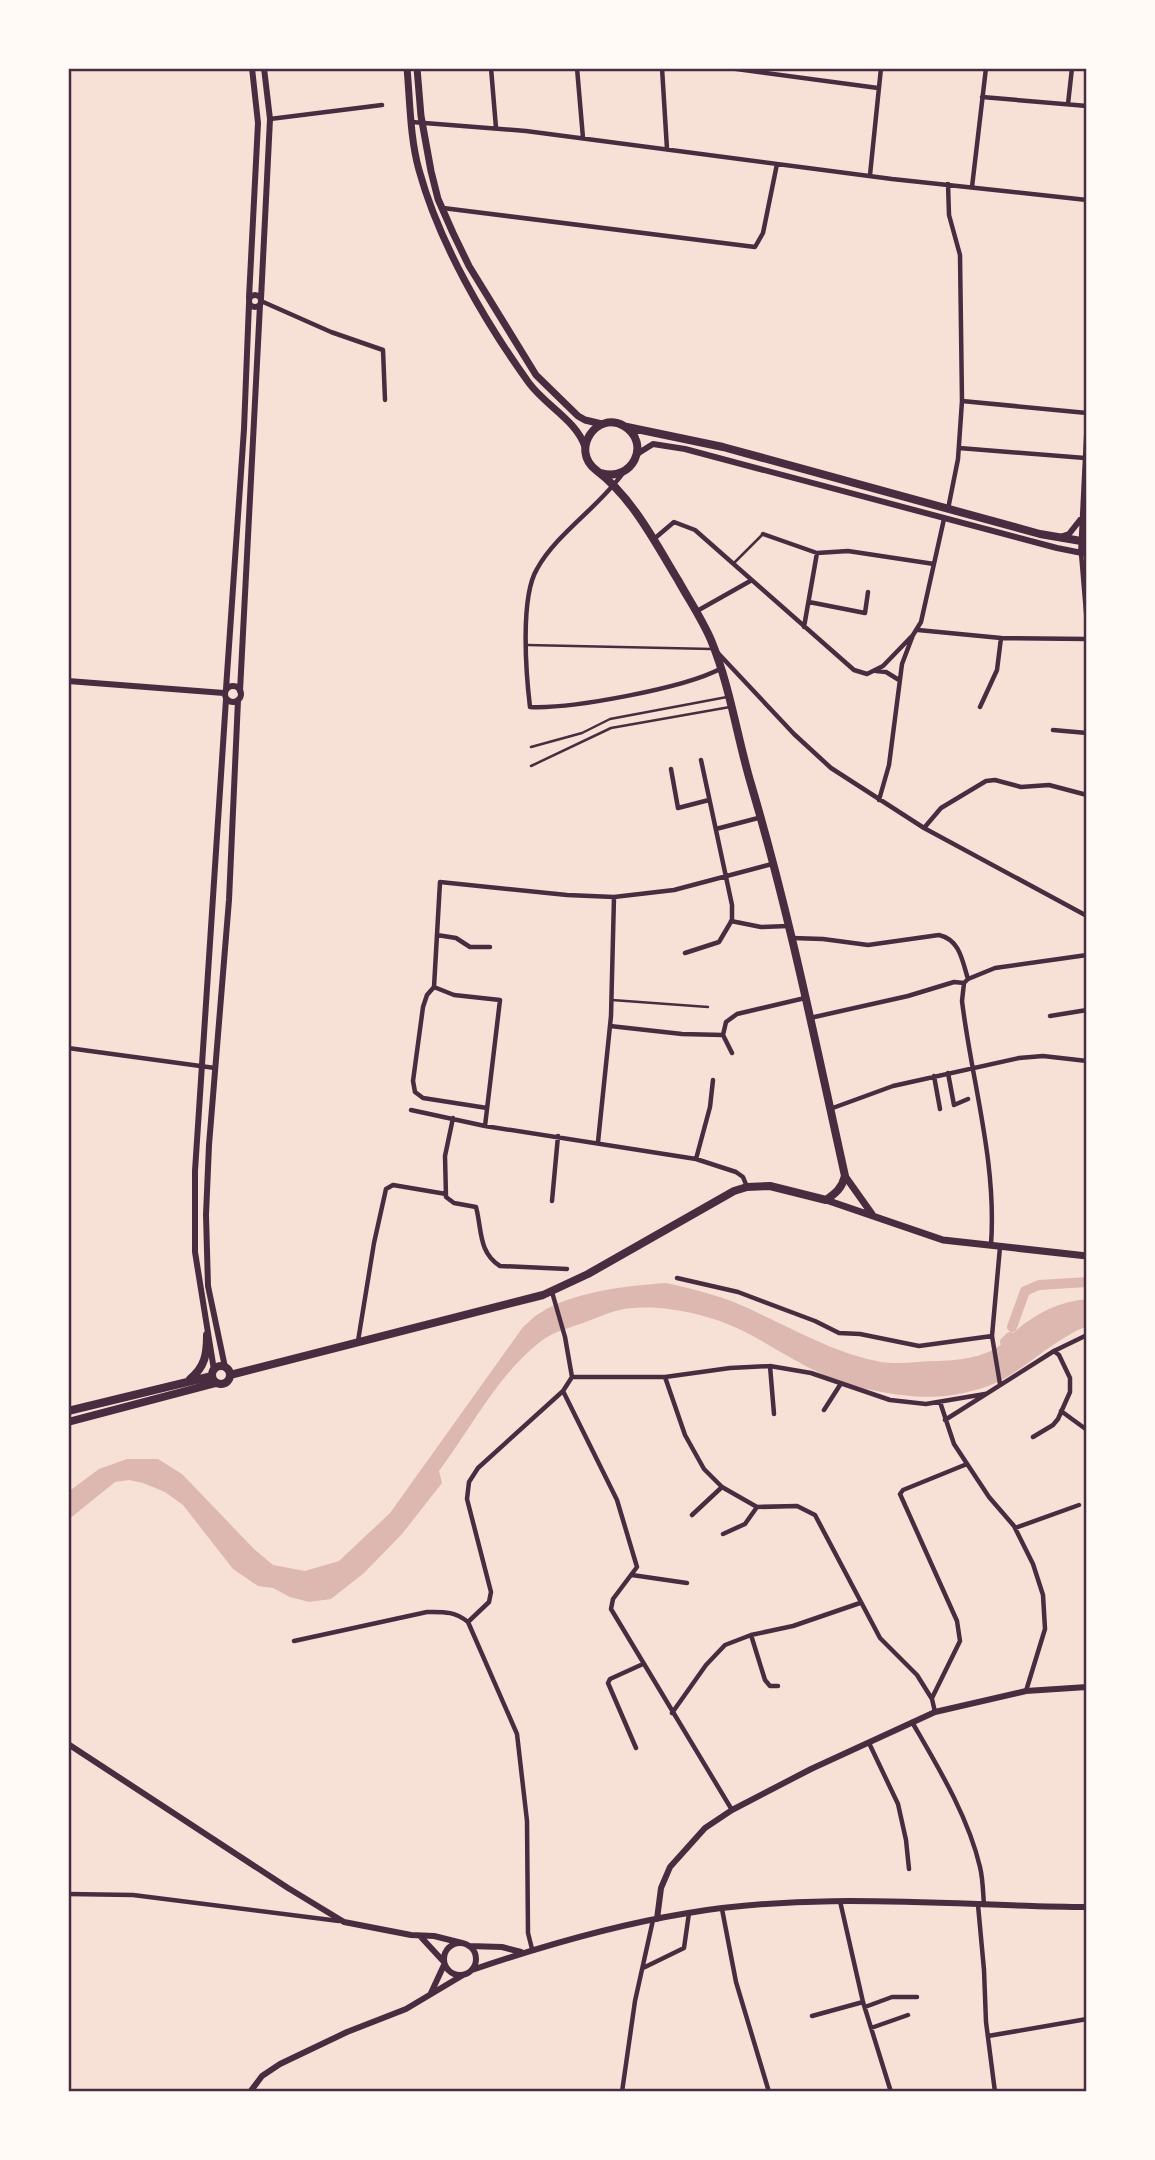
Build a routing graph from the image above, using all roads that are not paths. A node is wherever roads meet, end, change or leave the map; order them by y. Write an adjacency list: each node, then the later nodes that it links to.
1 (252, 68): 29 (street)
2 (264, 68): 17 (street)
3 (407, 68): 18 (main road)
4 (417, 68): 19 (main road)
5 (491, 68): 20 (street)
6 (576, 68): 21 (street)
7 (662, 68): 22 (street)
8 (729, 68): 12 (street)
9 (881, 68): 12 (street)
10 (986, 68): 13 (street)
11 (1072, 68): 14 (street)
12 (878, 88): 24 (street)
13 (982, 97): 14 (street); 26 (street)
14 (1068, 104): 16 (street)
15 (382, 105): 17 (street)
16 (1087, 106)
17 (270, 118): 30 (street)
18 (412, 122): 19 (street); 39 (main road)
19 (422, 122): 20 (street); 28 (main road)
20 (496, 128): 21 (street)
21 (583, 138): 22 (street)
22 (667, 149): 23 (street)
23 (777, 164): 24 (street); 28 (street)
24 (870, 176): 25 (street)
25 (948, 184): 26 (street); 32 (street)
26 (972, 187): 27 (street)
27 (1087, 200)
28 (442, 208): 34 (main road)
29 (249, 301): 30 (street); 73 (street)
30 (261, 302): 31 (street); 72 (street)
31 (385, 400)
32 (962, 401): 33 (street); 38 (street)
33 (1087, 413)
34 (601, 424): 35 (main road); 39 (main road)
35 (624, 426): 40 (main road); 45 (main road)
36 (1087, 434): 37 (street)
37 (1086, 444): 41 (street)
38 (959, 448): 41 (street); 45 (street)
39 (585, 449): 43 (main road)
40 (637, 455): 42 (main road); 46 (street)
41 (1085, 458): 47 (street)
42 (623, 472): 43 (main road); 44 (street)
43 (601, 473): 44 (main road)
44 (613, 486): 50 (main road); 66 (street)
45 (948, 509): 49 (main road)
46 (944, 519): 53 (street); 55 (street)
47 (1081, 519): 49 (street); 51 (street)
48 (763, 534): 52 (street); 54 (lane)
49 (1058, 538): 51 (main road)
50 (653, 539): 54 (street); 59 (main road)
51 (1084, 542): 53 (street)
52 (817, 553): 55 (street); 58 (street)
53 (1084, 553): 60 (street)
54 (734, 563): 56 (street)
55 (934, 565): 62 (street)
56 (752, 580): 59 (street); 61 (street)
57 (868, 592): 58 (street)
58 (809, 602): 61 (street)
59 (696, 611): 67 (main road)
60 (1087, 624)
61 (804, 628): 69 (street)
62 (918, 631): 63 (street); 64 (street)
63 (913, 635): 69 (street); 70 (street)
64 (1001, 638): 65 (street); 77 (street)
65 (1087, 639)
66 (527, 645): 67 (lane); 68 (street)
67 (714, 649): 68 (main road); 86 (street)
68 (720, 669): 74 (main road)
69 (875, 671): 70 (street)
70 (899, 680): 86 (street)
71 (68, 681): 73 (street)
72 (240, 691): 73 (street); 75 (street)
73 (226, 693): 75 (street); 114 (street)
74 (727, 697): 76 (main road); 80 (lane)
75 (238, 700): 115 (street)
76 (730, 707): 82 (lane); 87 (main road)
77 (980, 707)
78 (1053, 730): 79 (street)
79 (1087, 733)
80 (531, 747)
81 (701, 760): 85 (street)
82 (531, 766)
83 (671, 769): 85 (street)
84 (1087, 795): 88 (street)
85 (709, 800): 89 (street)
86 (879, 800): 88 (street)
87 (762, 817): 89 (street); 90 (main road)
88 (925, 828): 93 (street)
89 (716, 829): 91 (street)
90 (773, 863): 91 (street); 95 (main road)
91 (726, 876): 92 (street); 94 (street)
92 (614, 897): 96 (street); 104 (street)
93 (1087, 916)
94 (731, 921): 95 (street); 99 (street)
95 (789, 926): 97 (main road)
96 (437, 935): 98 (street); 102 (street)
97 (792, 938): 101 (street); 103 (main road)
98 (491, 947)
99 (685, 953)
100 (1087, 955): 101 (street)
101 (966, 981): 108 (street); 116 (street)
102 (434, 987): 121 (street); 121 (street)
103 (805, 998): 108 (main road); 110 (street)
104 (611, 1000): 105 (lane); 109 (street)
105 (708, 1007)
106 (1087, 1010): 107 (street)
107 (1050, 1017)
108 (810, 1018): 122 (main road)
109 (610, 1026): 110 (street); 128 (street)
110 (723, 1035): 112 (street)
111 (68, 1048): 114 (street)
112 (732, 1053)
113 (1087, 1061): 116 (street)
114 (202, 1066): 115 (street); 141 (street)
115 (215, 1068): 147 (street)
116 (972, 1069): 117 (street); 136 (street)
117 (947, 1073): 118 (street); 120 (street)
118 (934, 1076): 122 (street); 123 (street)
119 (713, 1080): 129 (street)
120 (968, 1099)
121 (487, 1108): 126 (street)
122 (830, 1109): 130 (main road)
123 (940, 1109)
124 (411, 1110): 125 (street)
125 (453, 1118): 126 (street); 132 (street)
126 (485, 1126): 127 (street)
127 (558, 1136): 128 (street); 133 (street)
128 (598, 1142): 129 (street)
129 (696, 1159): 131 (street)
130 (845, 1176): 134 (main road); 135 (main road)
131 (747, 1187): 134 (main road); 140 (main road)
132 (446, 1194): 138 (street); 144 (street)
133 (552, 1200)
134 (826, 1200): 135 (main road)
135 (872, 1214): 136 (main road)
136 (995, 1247): 137 (main road); 143 (street)
137 (1087, 1256)
138 (567, 1269)
139 (677, 1278): 143 (street)
140 (554, 1296): 144 (main road); 149 (street)
141 (207, 1335): 148 (street); 151 (main road)
142 (1087, 1335): 145 (street)
143 (992, 1339): 152 (street)
144 (358, 1344): 147 (main road)
145 (1054, 1351): 152 (street); 159 (street)
146 (770, 1366): 150 (street); 153 (street); 160 (street)
147 (227, 1371): 148 (main road); 148 (main road)
148 (214, 1376): 151 (main road); 162 (main road)
149 (572, 1377): 150 (street); 154 (street)
150 (665, 1377): 166 (street)
151 (186, 1382): 158 (main road)
152 (1000, 1384): 155 (street)
153 (840, 1385): 156 (street); 157 (street)
154 (563, 1391): 172 (street); 175 (street)
155 (985, 1394): 156 (street); 161 (street)
156 (940, 1402): 161 (street)
157 (824, 1410)
158 (68, 1411)
159 (1061, 1411): 163 (street); 164 (street)
160 (774, 1414)
161 (944, 1420): 165 (street)
162 (68, 1422)
163 (1087, 1430)
164 (1033, 1437)
165 (967, 1464): 170 (street); 182 (street)
166 (722, 1487): 168 (street); 169 (street)
167 (1079, 1505): 170 (street)
168 (757, 1507): 171 (street); 174 (street)
169 (692, 1515)
170 (1015, 1528): 181 (street)
171 (723, 1534)
172 (632, 1575): 173 (street); 178 (street)
173 (687, 1583)
174 (860, 1603): 176 (street); 182 (street)
175 (468, 1622): 177 (street); 201 (street)
176 (751, 1635): 179 (street); 184 (street)
177 (294, 1641)
178 (643, 1664): 184 (street); 188 (street)
179 (778, 1686)
180 (1087, 1687): 181 (street)
181 (1026, 1690): 183 (street)
182 (932, 1699): 183 (street)
183 (935, 1712): 185 (street)
184 (672, 1713): 189 (street)
185 (912, 1723): 186 (street); 193 (street)
186 (869, 1743): 189 (street); 190 (street)
187 (68, 1744): 198 (street)
188 (636, 1748)
189 (732, 1810): 197 (street)
190 (909, 1869)
191 (68, 1894): 198 (street)
192 (840, 1901): 193 (street); 195 (street); 209 (street)
193 (981, 1905): 194 (street); 214 (street)
194 (1087, 1907)
195 (722, 1909): 196 (street); 217 (street)
196 (689, 1913): 197 (street); 204 (street)
197 (655, 1920): 201 (street); 204 (street)
198 (344, 1922): 199 (street)
199 (420, 1936): 200 (street); 203 (street)
200 (465, 1944): 202 (street); 203 (street); 205 (street)
201 (531, 1949): 202 (street)
202 (523, 1952): 205 (street)
203 (444, 1964): 206 (street); 207 (street)
204 (642, 1969): 216 (street)
205 (472, 1970): 206 (street)
206 (463, 1975): 207 (street)
207 (430, 1993): 215 (street)
208 (918, 1997): 209 (street)
209 (864, 2005): 211 (street); 213 (street)
210 (908, 2015): 213 (street)
211 (812, 2016)
212 (1087, 2019): 214 (street)
213 (871, 2028): 218 (street)
214 (988, 2036): 219 (street)
215 (250, 2092)
216 (622, 2092)
217 (769, 2092)
218 (891, 2092)
219 (995, 2092)

